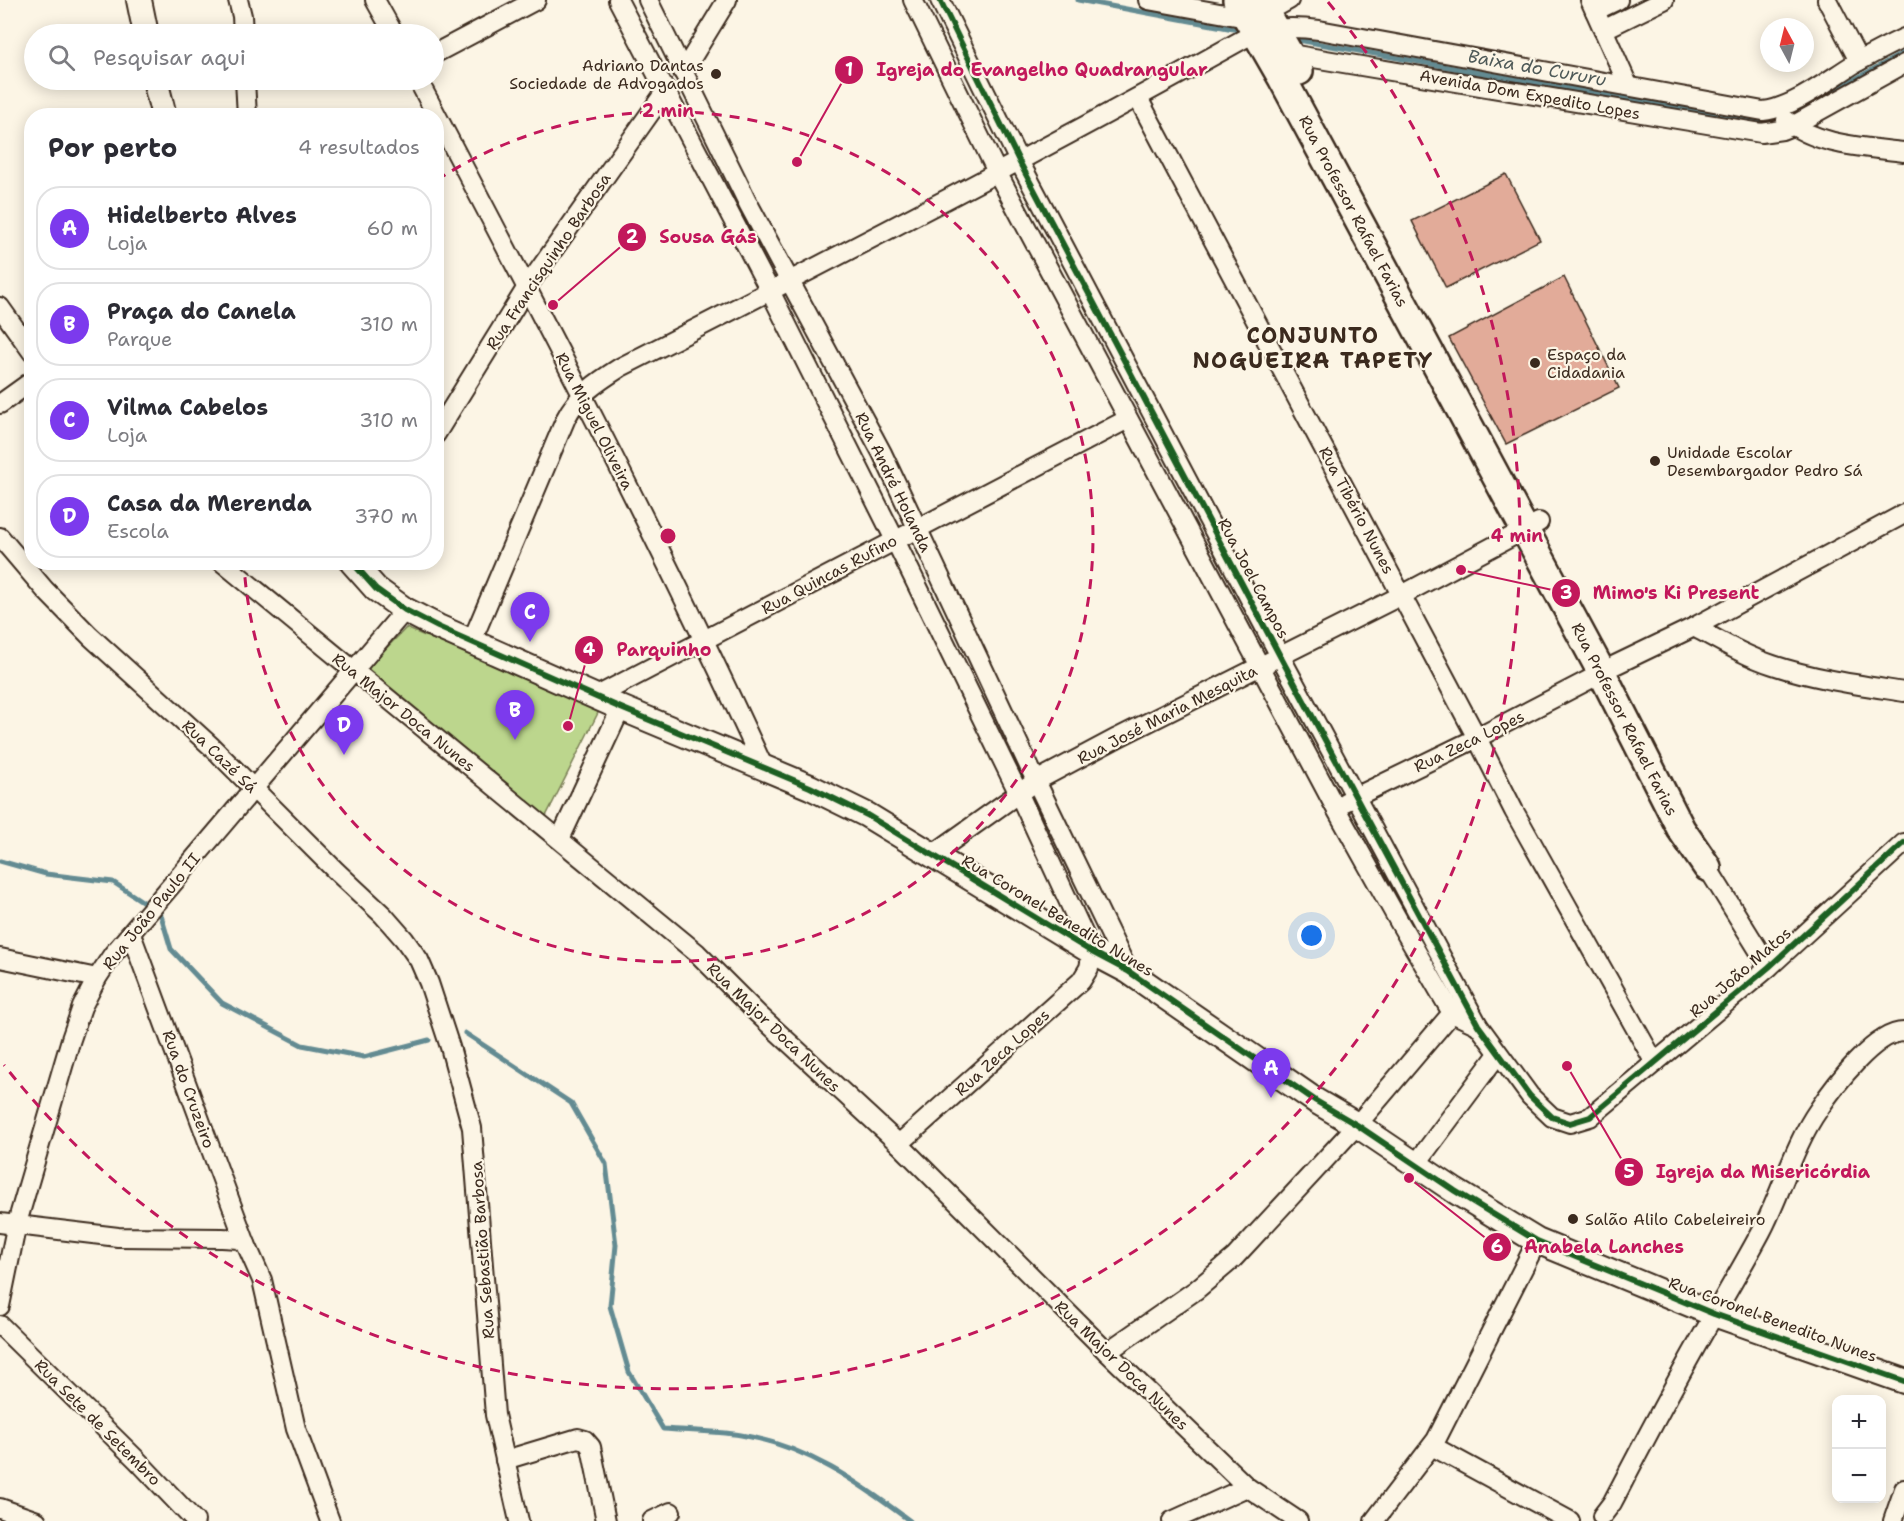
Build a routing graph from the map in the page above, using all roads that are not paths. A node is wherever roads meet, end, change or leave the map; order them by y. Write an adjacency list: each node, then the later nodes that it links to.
1 (139, 0): 16 (street)
2 (238, 0): 17 (street)
3 (375, 0): 18 (street)
4 (536, 0): 22 (street)
5 (618, 0): 30 (street, Rua André Holanda)
6 (648, 0): 25 (street, Rua André Holanda)
7 (727, 0): 25 (street)
8 (913, 0): 40 (street)
9 (940, 0): 39 (street, Rua Joel Campos)
10 (1148, 0): 19 (street, Avenida Dom Expedito Lopes)
11 (1290, 0): 19 (street)
12 (1618, 0): 15 (street)
13 (1664, 0): 20 (street)
14 (1827, 0): 23 (street)
15 (1592, 6): 20 (street)
16 (144, 24)
17 (242, 24)
18 (388, 24)
19 (1262, 24): 26 (street, Avenida Dom Expedito Lopes); 31 (street); 36 (street, Avenida Dom Expedito Lopes); 52 (main road, Rua Professor Rafael Farias)
20 (1603, 30): 26 (street)
21 (1904, 38): 23 (street)
22 (444, 49)
23 (1859, 61): 35 (street)
24 (1904, 64): 36 (street, Avenida Dom Expedito Lopes)
25 (682, 72): 41 (street, Rua André Holanda)
26 (1628, 85): 35 (street, Avenida Dom Expedito Lopes)
27 (158, 90): 32 (street)
28 (246, 90): 33 (street)
29 (423, 90): 34 (street, Rua Miguel Oliveira)
30 (665, 92): 42 (street, Rua Francisquinho Barbosa); 43 (street, Rua André Holanda)
31 (1138, 98): 39 (street); 60 (street, Rua Tibério Nunes)
32 (162, 108)
33 (247, 108)
34 (433, 108)
35 (1773, 110): 36 (street)
36 (1792, 126): 38 (street)
37 (444, 129): 42 (street, Rua Miguel Oliveira)
38 (1904, 152)
39 (1019, 161): 40 (street); 65 (street, Rua Joel Campos)
40 (998, 172): 41 (street); 49 (street)
41 (789, 281): 43 (street); 53 (street, Rua André Holanda)
42 (527, 287): 47 (street, Rua Miguel Oliveira); 50 (street, Rua Francisquinho Barbosa)
43 (770, 291): 47 (street); 55 (street, Rua André Holanda)
44 (0, 308): 45 (street)
45 (24, 341)
46 (24, 387): 48 (street)
47 (582, 395): 63 (street, Rua Miguel Oliveira); 64 (street)
48 (0, 404)
49 (1128, 418): 53 (street, Rua Quincas Rufino); 66 (street)
50 (444, 421)
51 (1904, 514): 62 (street, Rua Zeca Lopes)
52 (1532, 526): 60 (street, Rua José Maria Mesquita); 67 (main road, Rua Professor Rafael Farias)
53 (918, 528): 55 (street, Rua Quincas Rufino); 74 (street, Rua André Holanda)
54 (0, 537): 56 (street, Rua Cazé Sá)
55 (895, 540): 63 (street, Rua Quincas Rufino); 76 (street, Rua André Holanda)
56 (24, 565)
57 (28, 570): 75 (street, Rua Cazé Sá)
58 (232, 570): 68 (street, Rua Major Doca Nunes)
59 (360, 570): 61 (street, Rua Coronel Benedito Nunes)
60 (1402, 595): 65 (street, Rua José Maria Mesquita); 72 (street, Rua Tibério Nunes)
61 (405, 610): 64 (street, Rua Coronel Benedito Nunes); 68 (street, Rua João Paulo II)
62 (1694, 627): 67 (street, Rua Zeca Lopes); 69 (street)
63 (705, 639): 70 (street, Rua Quincas Rufino); 73 (street, Rua Miguel Oliveira)
64 (471, 643): 70 (street, Rua Coronel Benedito Nunes)
65 (1280, 656): 66 (street, Rua José Maria Mesquita); 77 (street, Rua Joel Campos)
66 (1260, 666): 74 (street, Rua José Maria Mesquita); 78 (street)
67 (1608, 669): 72 (street, Rua Zeca Lopes); 82 (main road, Rua Professor Rafael Farias)
68 (353, 672): 75 (street, Rua João Paulo II); 79 (street, Rua Major Doca Nunes)
69 (1904, 692)
70 (595, 697): 71 (street, Rua Coronel Benedito Nunes)
71 (621, 708): 73 (street, Rua Coronel Benedito Nunes); 79 (street)
72 (1478, 738): 77 (street, Rua Zeca Lopes); 93 (street, Rua Tibério Nunes)
73 (763, 766): 81 (street, Rua Coronel Benedito Nunes)
74 (1036, 781): 76 (street, Rua José Maria Mesquita); 87 (street, Rua André Holanda)
75 (253, 788): 83 (street, Rua João Paulo II); 89 (street, Rua Cazé Sá)
76 (1018, 792): 81 (street, Rua José Maria Mesquita); 84 (street, Rua André Holanda)
77 (1356, 796): 78 (street, Rua Zeca Lopes); 90 (street, Rua Joel Campos)
78 (1335, 807): 90 (street)
79 (560, 839): 95 (street, Rua Major Doca Nunes)
80 (1904, 843): 86 (street, Rua João Matos)
81 (932, 855): 84 (street, Rua Coronel Benedito Nunes)
82 (1707, 867): 86 (street, Rua Professor Rafael Farias)
83 (135, 928): 88 (street, Rua João Paulo II); 99 (street, Rua do Cruzeiro)
84 (1092, 952): 87 (street, Rua Coronel Benedito Nunes); 95 (street, Rua Zeca Lopes)
85 (0, 958): 88 (street)
86 (1769, 967): 93 (street, Rua João Matos)
87 (1128, 971): 94 (street, Rua Coronel Benedito Nunes)
88 (97, 978): 97 (street, Rua João Paulo II)
89 (429, 983): 106 (street, Rua Sebastião Barbosa)
90 (1459, 1007): 92 (street); 94 (street)
91 (1904, 1032): 101 (street)
92 (1498, 1054): 93 (street, Rua João Matos); 96 (street)
93 (1654, 1063)
94 (1357, 1125): 96 (street, Rua Coronel Benedito Nunes); 103 (street)
95 (899, 1144): 103 (street, Rua Major Doca Nunes)
96 (1416, 1164): 98 (street, Rua Coronel Benedito Nunes)
97 (8, 1223): 99 (street); 100 (street, Rua João Paulo II)
98 (1537, 1241): 101 (street, Rua Coronel Benedito Nunes); 105 (street)
99 (246, 1244): 114 (street, Rua do Cruzeiro)
100 (0, 1306)
101 (1714, 1314): 104 (street, Rua Coronel Benedito Nunes); 111 (street)
102 (0, 1325): 113 (street, Rua Sete de Setembro)
103 (1107, 1352): 107 (street, Rua Major Doca Nunes)
104 (1904, 1381)
105 (1431, 1446): 120 (street); 121 (street)
106 (505, 1460): 115 (street, Rua Sebastião Barbosa); 116 (street)
107 (1247, 1487): 118 (street); 119 (street, Rua Major Doca Nunes)
108 (1904, 1489): 122 (street)
109 (0, 1508): 112 (street)
110 (671, 1512): 117 (street)
111 (1603, 1519)
112 (37, 1521)
113 (195, 1521)
114 (330, 1521)
115 (519, 1521)
116 (606, 1521)
117 (652, 1521)
118 (1172, 1521)
119 (1298, 1521)
120 (1374, 1521)
121 (1570, 1521)
122 (1893, 1521)

